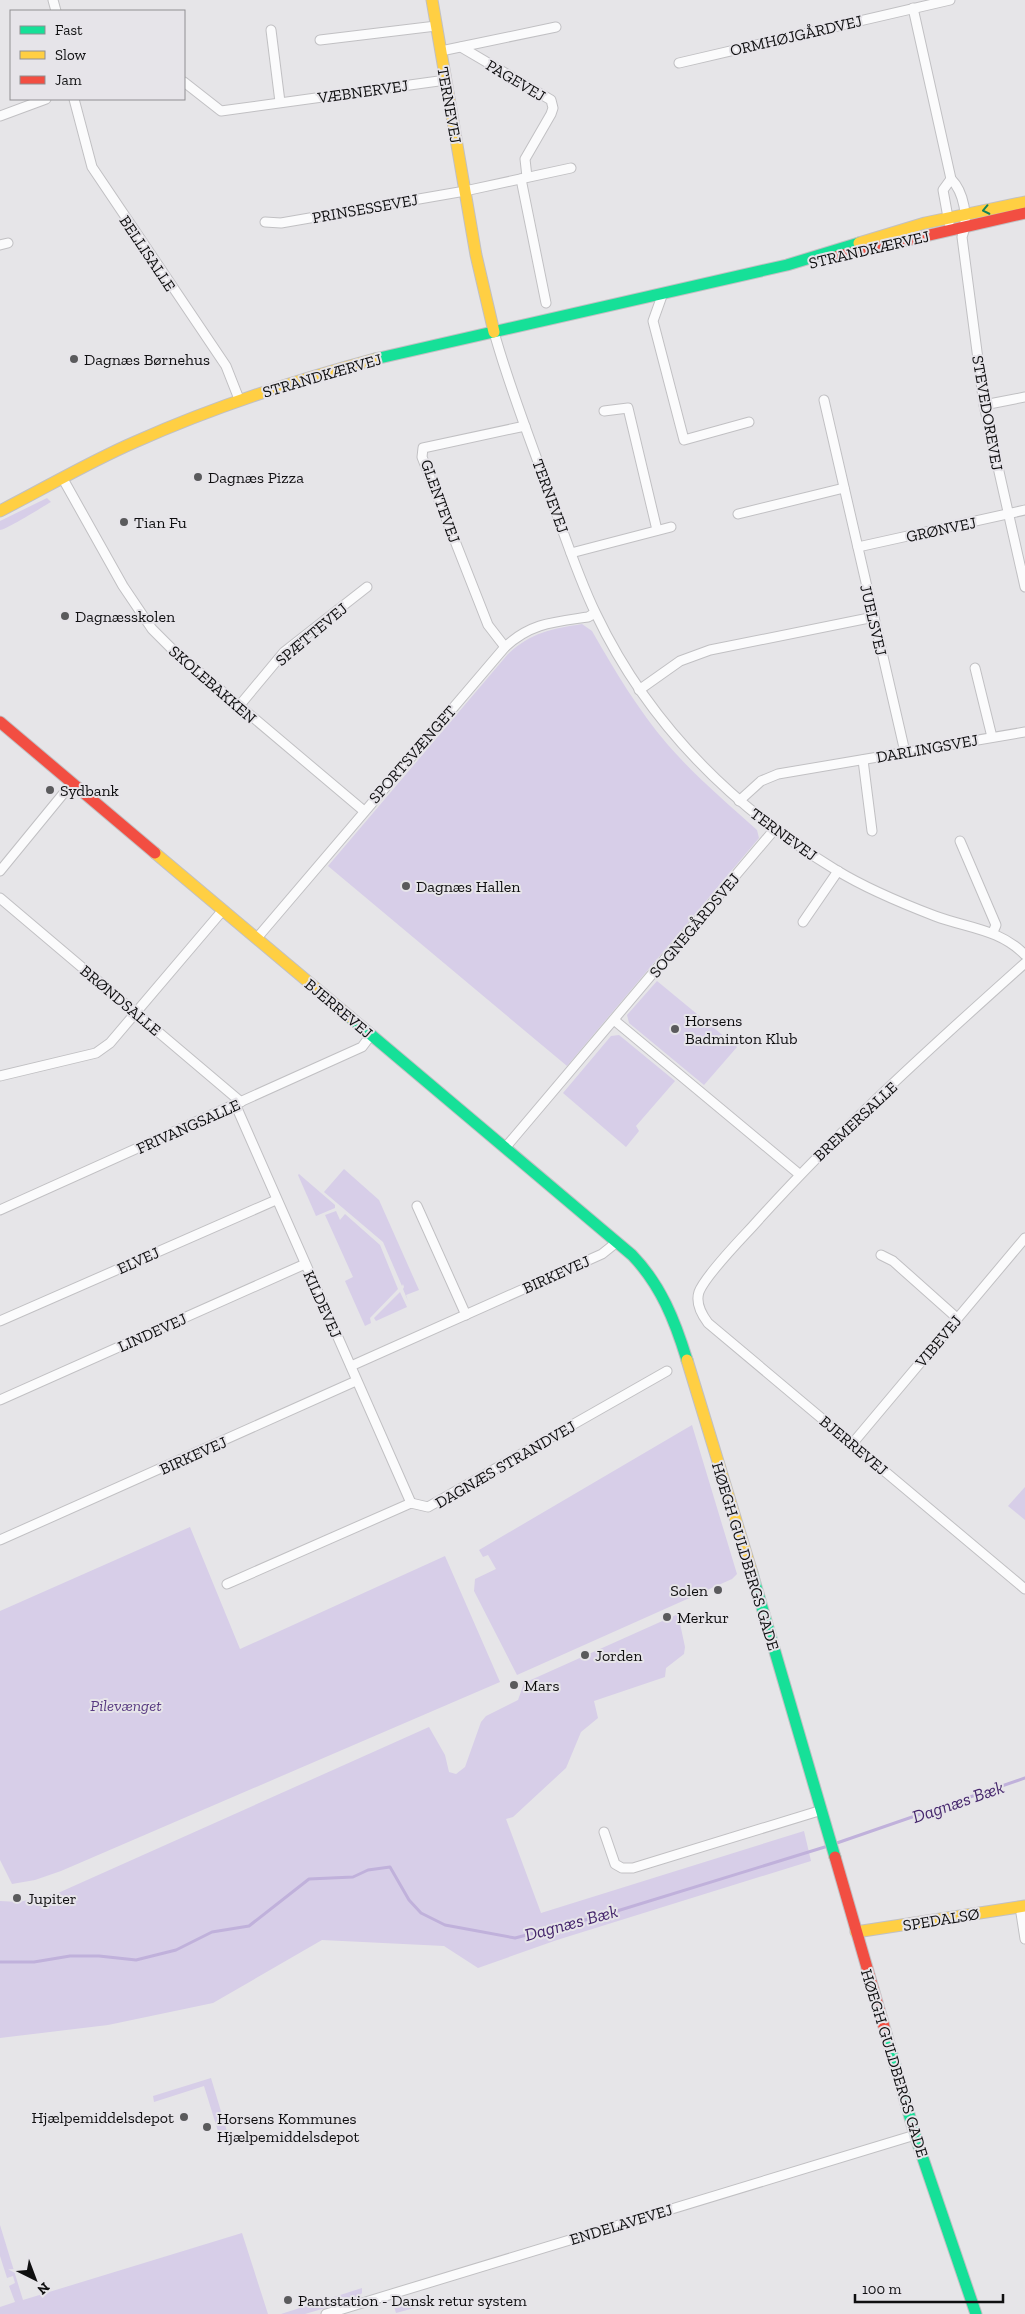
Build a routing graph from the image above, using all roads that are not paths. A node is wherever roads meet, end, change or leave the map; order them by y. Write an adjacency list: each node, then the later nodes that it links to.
1 (432, 0): 4 (street, TERNEVEJ)
2 (950, 0): 3 (street, ORMHØJGÅRDVEJ)
3 (914, 8): 10 (street, ORMHØJGÅRDVEJ); 19 (street)
4 (436, 26): 7 (street); 9 (street, TERNEVEJ)
5 (556, 27): 8 (street, PAGEVEJ)
6 (271, 30): 15 (street)
7 (320, 40)
8 (461, 47): 9 (street, PAGEVEJ); 18 (street, PAGEVEJ)
9 (441, 51): 11 (street, TERNEVEJ)
10 (679, 63)
11 (446, 80): 15 (street, VÆBNERVEJ); 20 (street, TERNEVEJ)
12 (185, 83): 15 (street, VÆBNERVEJ)
13 (43, 100): 16 (street)
14 (74, 100): 33 (street, BELLISALLE)
15 (280, 102)
16 (0, 116)
17 (571, 168): 18 (street)
18 (524, 178): 20 (street); 30 (street, PAGEVEJ)
19 (951, 178): 23 (street); 24 (street)
20 (465, 191): 25 (street, PRINSESSEVEJ); 31 (street, TERNEVEJ)
21 (1025, 202): 23 (street, STRANDKÆRVEJ, one-way to 23)
22 (1025, 213): 27 (street, STRANDKÆRVEJ)
23 (965, 214): 24 (street, STRANDKÆRVEJ); 27 (street)
24 (948, 218): 26 (street, STRANDKÆRVEJ); 28 (street, STRANDKÆRVEJ)
25 (265, 222)
26 (951, 231): 27 (street, STRANDKÆRVEJ); 28 (street, STRANDKÆRVEJ)
27 (964, 232): 35 (street, STEVEDOREVEJ)
28 (787, 265): 29 (street, STRANDKÆRVEJ)
29 (663, 293): 31 (street, STRANDKÆRVEJ); 37 (street)
30 (546, 303)
31 (494, 332): 33 (street, STRANDKÆRVEJ); 38 (street, TERNEVEJ)
32 (1025, 397): 35 (street)
33 (239, 399): 39 (street, STRANDKÆRVEJ)
34 (824, 400): 40 (street, JUELSVEJ)
35 (984, 406): 44 (street, STEVEDOREVEJ)
36 (604, 411): 46 (street)
37 (748, 422)
38 (525, 426): 48 (street, TERNEVEJ); 53 (street, GLENTEVEJ)
39 (63, 479): 42 (street, STRANDKÆRVEJ); 56 (street, SKOLEBAKKEN)
40 (844, 488): 43 (street); 47 (street, JUELSVEJ)
41 (1025, 510): 44 (street, GRØNVEJ)
42 (0, 511)
43 (738, 514)
44 (1007, 514): 47 (street, GRØNVEJ); 50 (street, STEVEDOREVEJ)
45 (671, 527): 46 (street)
46 (657, 530): 48 (street)
47 (858, 547): 52 (street, JUELSVEJ)
48 (571, 553): 51 (street, TERNEVEJ)
49 (367, 587): 56 (street, SPÆTTEVEJ)
50 (1025, 587)
51 (595, 613): 53 (street, SPORTSVÆNGET); 55 (street, TERNEVEJ)
52 (874, 617): 55 (street); 60 (street, JUELSVEJ)
53 (505, 648): 64 (street, SPORTSVÆNGET)
54 (975, 668): 59 (street, DARLINGSVEJ)
55 (639, 690): 63 (street, TERNEVEJ)
56 (239, 706): 64 (street, SKOLEBAKKEN)
57 (0, 722): 62 (street, BJERREVEJ)
58 (1025, 732): 59 (street, DARLINGSVEJ)
59 (992, 738): 60 (street, DARLINGSVEJ)
60 (905, 752): 61 (street, DARLINGSVEJ)
61 (863, 760): 63 (street, DARLINGSVEJ); 66 (street, DARLINGSVEJ)
62 (72, 783): 68 (street); 71 (street, BJERREVEJ)
63 (739, 801): 65 (street, TERNEVEJ)
64 (364, 811): 74 (street, SPORTSVÆNGET)
65 (774, 830): 69 (street, TERNEVEJ); 78 (street, SOGNEGÅRDSVEJ)
66 (872, 831)
67 (960, 840): 73 (street)
68 (0, 871)
69 (838, 872): 72 (street); 73 (street, TERNEVEJ)
70 (0, 898): 77 (street, BRØNDSALLE)
71 (223, 910): 74 (street, BJERREVEJ); 77 (street)
72 (803, 922)
73 (993, 932): 75 (street, TERNEVEJ)
74 (257, 938): 79 (street, BJERREVEJ)
75 (1025, 954)
76 (1025, 963): 83 (street, BREMERSALLE)
77 (136, 1013): 80 (street); 81 (street, BRØNDSALLE)
78 (614, 1020): 82 (street, SOGNEGÅRDSVEJ); 83 (street)
79 (371, 1035): 81 (street, FRIVANGSALLE); 82 (street, BJERREVEJ)
80 (0, 1076)
81 (238, 1104): 84 (street, KILDEVEJ); 86 (street, FRIVANGSALLE)
82 (505, 1148): 88 (street, BJERREVEJ)
83 (799, 1174): 91 (street, BREMERSALLE)
84 (276, 1200): 90 (street, KILDEVEJ); 95 (street, ELVEJ)
85 (417, 1206): 93 (street)
86 (0, 1210)
87 (1025, 1238): 94 (street, VIBEVEJ)
88 (616, 1242): 92 (street, BJERREVEJ); 93 (street, BIRKEVEJ)
89 (881, 1255): 94 (street)
90 (305, 1264): 96 (street, KILDEVEJ); 99 (street, LINDEVEJ)
91 (699, 1292): 100 (street, BJERREVEJ)
92 (667, 1302): 105 (street, HØEGH GULDBERGS GADE)
93 (466, 1315): 96 (street, BIRKEVEJ)
94 (957, 1318): 100 (street, VIBEVEJ)
95 (0, 1321)
96 (351, 1366): 98 (street, KILDEVEJ)
97 (667, 1371): 101 (street, DAGNÆS STRANDVEJ)
98 (356, 1381): 101 (street, KILDEVEJ); 102 (street, BIRKEVEJ)
99 (0, 1400)
100 (852, 1444): 104 (street, BJERREVEJ)
101 (411, 1503): 103 (street, DAGNÆS STRANDVEJ)
102 (0, 1540)
103 (227, 1584)
104 (1025, 1589)
105 (822, 1810): 106 (street); 108 (street, HØEGH GULDBERGS GADE)
106 (604, 1832)
107 (1022, 1907): 108 (street, SPEDALSØ); 109 (street)
108 (856, 1932): 110 (street, HØEGH GULDBERGS GADE)
109 (1025, 1939)
110 (915, 2134): 111 (street, ENDELAVEVEJ); 112 (street, HØEGH GULDBERGS GADE)
111 (326, 2314)
112 (976, 2314)

